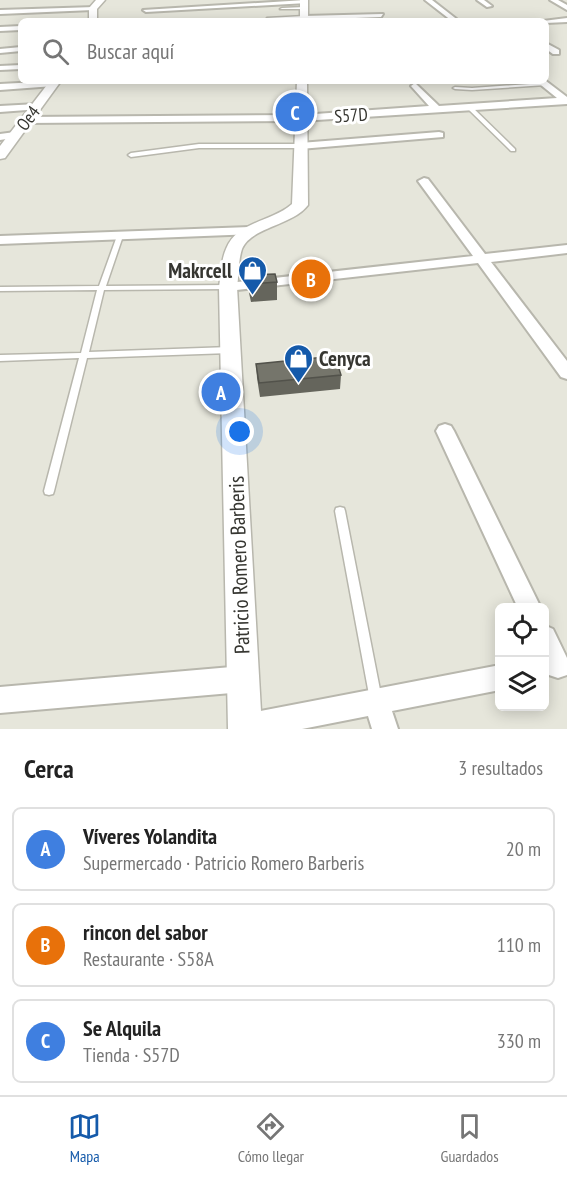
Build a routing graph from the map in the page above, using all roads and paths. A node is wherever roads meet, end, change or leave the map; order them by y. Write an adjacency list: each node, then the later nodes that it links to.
1 (30, 0): 11 (street)
2 (101, 0): 8 (street)
3 (428, 0): 19 (street)
4 (480, 0): 7 (street)
5 (553, 0): 9 (street)
6 (252, 4): 12 (street); 13 (street); 15 (street)
7 (489, 6)
8 (93, 8): 11 (street); 17 (street)
9 (567, 8)
10 (282, 9): 13 (lane)
11 (32, 10): 14 (street)
12 (146, 10)
13 (304, 11): 16 (street); 18 (lane)
14 (0, 12)
15 (247, 14)
16 (381, 15)
17 (93, 18)
18 (269, 18)
19 (452, 18)
20 (567, 20): 21 (street)
21 (549, 21)
22 (18, 28): 23 (street)
23 (0, 29)
24 (549, 47): 27 (street)
25 (18, 49): 26 (street)
26 (0, 51)
27 (556, 52)
28 (18, 67): 29 (street)
29 (0, 68)
30 (33, 84): 36 (street)
31 (54, 84): 39 (street, Oe4)
32 (302, 84): 43 (street)
33 (522, 84): 37 (lane)
34 (545, 84): 38 (street)
35 (415, 86): 41 (street)
36 (0, 87)
37 (455, 88)
38 (567, 100): 40 (street, S57D)
39 (37, 106): 42 (street); 44 (street, Oe4)
40 (468, 106): 41 (street, S57D); 49 (lane)
41 (436, 108): 43 (street, S57D)
42 (0, 109)
43 (301, 118): 44 (street, S57D); 48 (street)
44 (26, 120): 45 (street, Oe4)
45 (15, 135): 47 (street); 50 (street, Oe4)
46 (439, 135): 48 (street)
47 (0, 137)
48 (300, 146): 51 (lane); 53 (street)
49 (513, 150)
50 (0, 155)
51 (131, 155)
52 (424, 181): 57 (street)
53 (250, 231): 54 (street); 59 (street, Patricio Romero Barberis)
54 (120, 236): 55 (street); 60 (lane)
55 (0, 240)
56 (567, 249): 57 (street)
57 (481, 258): 59 (street); 64 (street)
58 (0, 288): 60 (lane)
59 (228, 288): 60 (lane); 61 (street, Patricio Romero Barberis)
60 (100, 289): 62 (lane)
61 (231, 350): 62 (lane); 72 (street, Patricio Romero Barberis)
62 (84, 355): 63 (lane); 66 (lane)
63 (0, 358)
64 (567, 373)
65 (445, 431): 68 (street)
66 (49, 491)
67 (340, 512): 74 (lane)
68 (528, 603)
69 (549, 648): 70 (street)
70 (557, 666)
71 (495, 678): 74 (street)
72 (243, 679): 73 (street); 75 (street, Patricio Romero Barberis)
73 (0, 700)
74 (376, 701): 75 (street); 76 (street)
75 (245, 728)
76 (385, 729)

